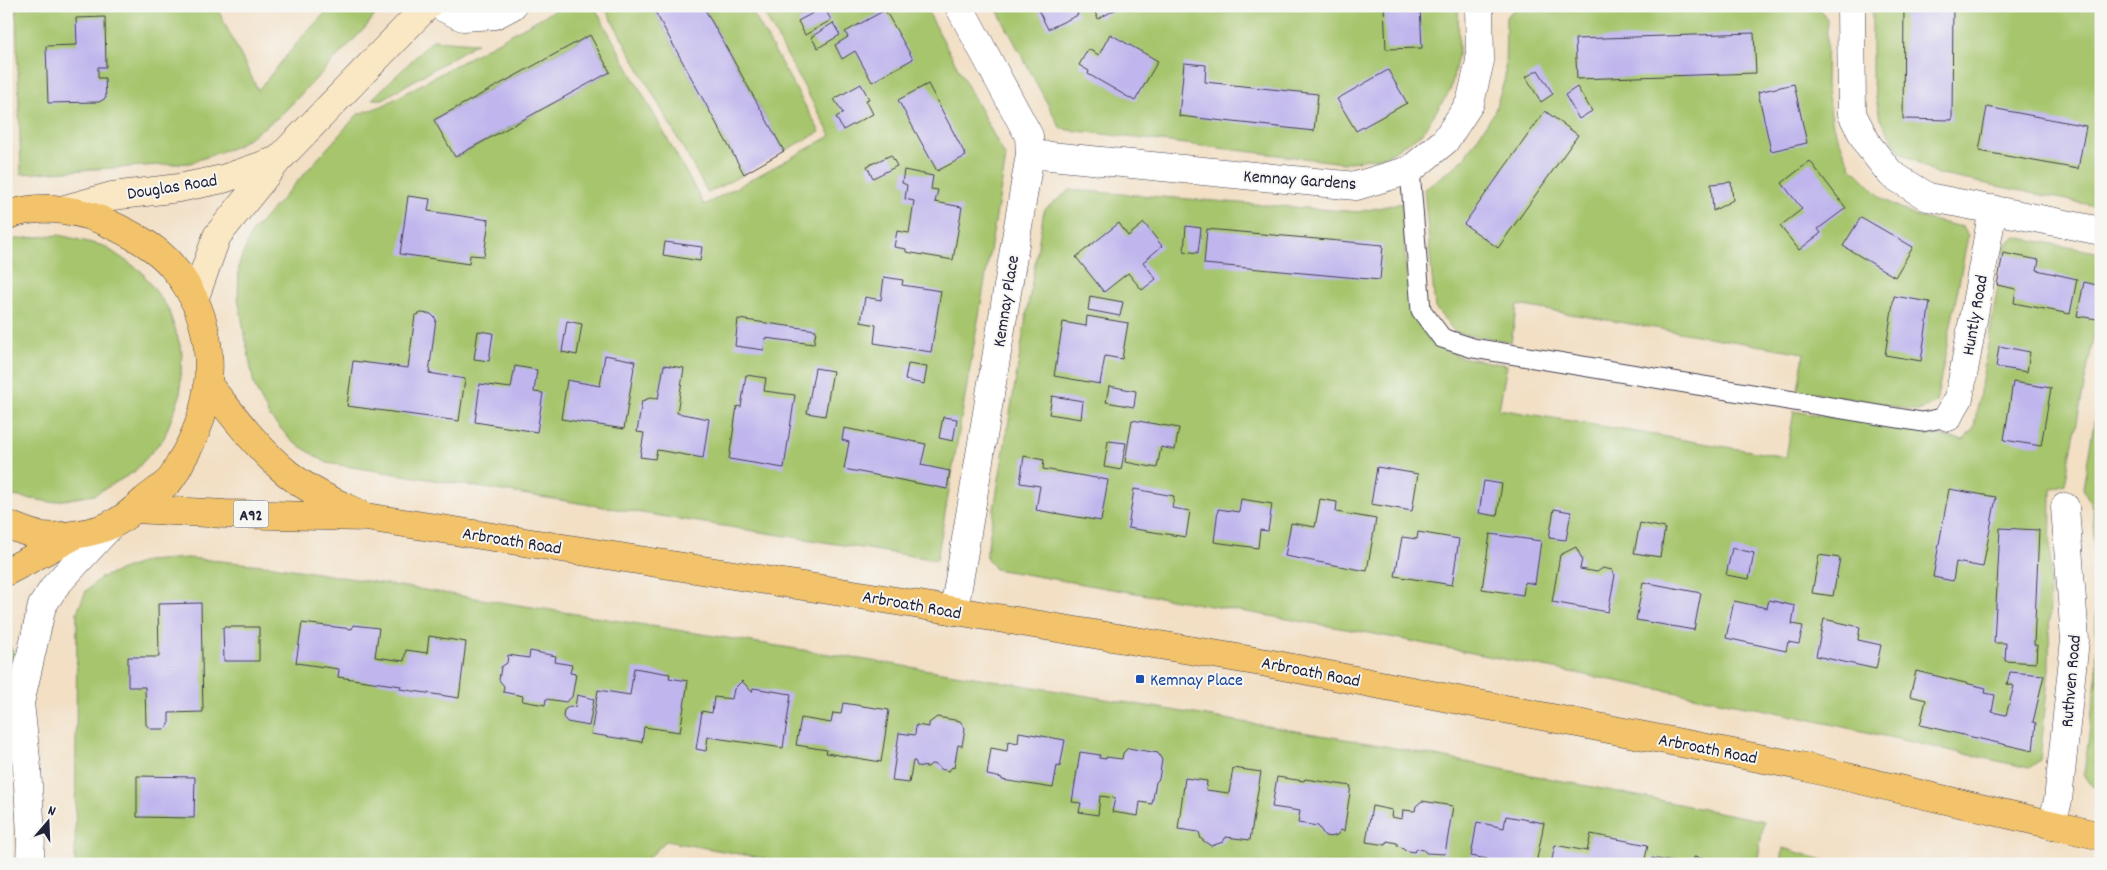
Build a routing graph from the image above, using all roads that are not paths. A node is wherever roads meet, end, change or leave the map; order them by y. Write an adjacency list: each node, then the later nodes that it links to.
1 (426, 6): 8 (main road, Douglas Road)
2 (440, 6): 3 (street)
3 (512, 6)
4 (959, 6): 7 (street, Kemnay Place)
5 (1479, 6): 9 (street, Kemnay Gardens)
6 (1851, 6): 11 (street)
7 (1030, 154): 9 (street, Kemnay Gardens); 24 (street, Kemnay Place)
8 (278, 160): 10 (main road, Douglas Road); 14 (main road, Douglas Road)
9 (1410, 170): 16 (lane)
10 (64, 209): 12 (main road); 14 (main road)
11 (1993, 209): 13 (street); 16 (street, Huntly Road)
12 (6, 216)
13 (2101, 230)
14 (194, 300): 15 (main road)
15 (209, 386): 18 (main road); 19 (main road, Arbroath Road / A92)
16 (1948, 417)
17 (2065, 507): 26 (street, Ruthven Road)
18 (135, 509): 19 (main road, Arbroath Road / A92); 21 (main road)
19 (366, 517): 24 (main road, Arbroath Road / A92)
20 (6, 524): 22 (main road)
21 (112, 524): 22 (main road); 25 (street)
22 (76, 535): 23 (main road)
23 (6, 572)
24 (954, 611): 26 (main road, Arbroath Road / A92)
25 (13, 697): 28 (street)
26 (2052, 825): 27 (main road, Arbroath Road / A92)
27 (2101, 836)
28 (30, 864)

